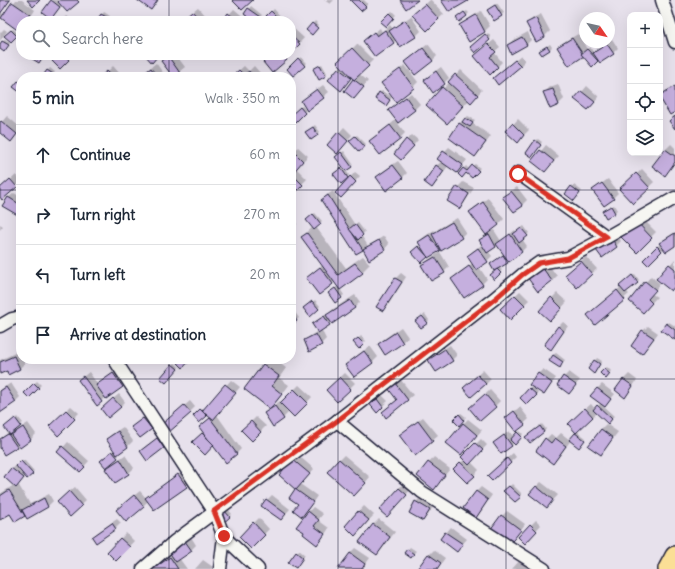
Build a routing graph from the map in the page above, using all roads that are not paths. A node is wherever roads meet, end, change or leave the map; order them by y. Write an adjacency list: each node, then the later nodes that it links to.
1 (662, 0): 2 (street)
2 (675, 42)
3 (518, 174): 5 (street)
4 (675, 198): 5 (street)
5 (607, 237): 9 (street)
6 (16, 319): 7 (street)
7 (0, 326)
8 (117, 364): 10 (street)
9 (337, 421): 10 (street); 16 (street)
10 (214, 511): 11 (street); 13 (street)
11 (224, 536): 14 (street); 15 (street)
12 (675, 556): 17 (main road)
13 (143, 569)
14 (220, 569)
15 (258, 569)
16 (544, 569)
17 (668, 569)

